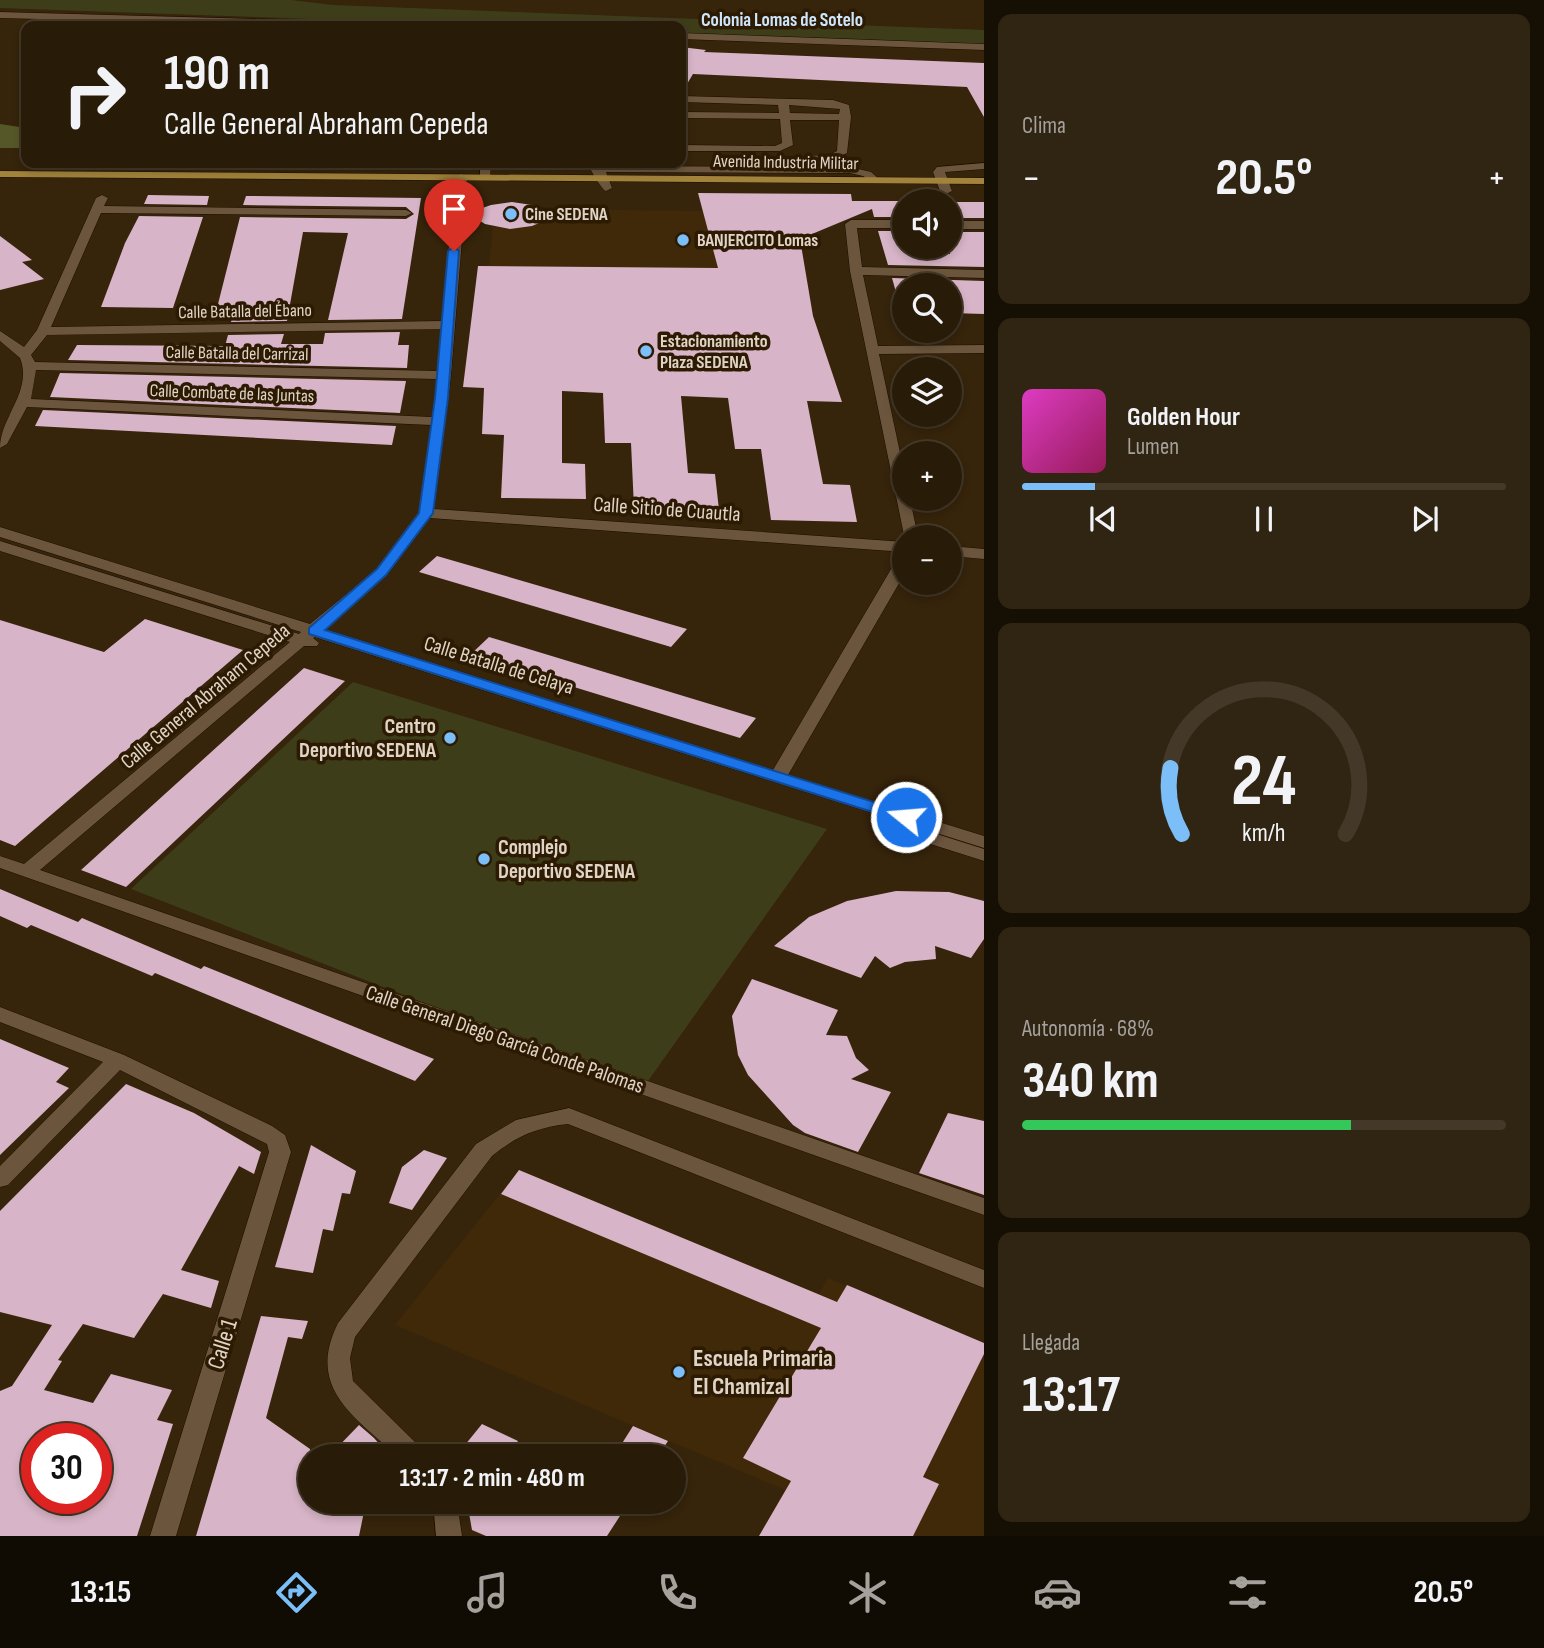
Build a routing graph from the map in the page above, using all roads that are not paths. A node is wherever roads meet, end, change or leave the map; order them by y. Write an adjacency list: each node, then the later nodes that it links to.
1 (0, 15): 2 (street)
2 (129, 21)
3 (686, 36): 4 (street)
4 (984, 47)
5 (686, 99): 6 (street)
6 (783, 102): 8 (street); 9 (street)
7 (686, 115): 8 (street)
8 (785, 117): 9 (street); 11 (street)
9 (846, 117): 13 (street)
10 (686, 138): 11 (street)
11 (787, 139): 12 (street)
12 (686, 148)
13 (686, 157)
14 (984, 166): 22 (street)
15 (485, 168): 18 (street)
16 (0, 174): 20 (main road, Avenida Industria Militar)
17 (600, 174): 18 (main road, Avenida Industria Militar); 20 (main road, Avenida Industria Militar); 22 (main road, Avenida Industria Militar); 22 (main road, Avenida Industria Militar)
18 (486, 176): 20 (main road, Avenida Industria Militar)
19 (984, 181): 22 (main road, Avenida Industria Militar)
20 (460, 182): 21 (main road, Avenida Industria Militar); 30 (street, Calle General Abraham Cepeda)
21 (0, 184)
22 (944, 185): 23 (main road, Avenida Industria Militar)
23 (984, 191)
24 (405, 213): 31 (street)
25 (892, 225): 28 (street)
26 (962, 225): 27 (street)
27 (984, 225)
28 (856, 271): 29 (street); 34 (street)
29 (984, 274)
30 (447, 325): 31 (street, Calle Batalla del Ébano); 36 (street, Calle General Abraham Cepeda)
31 (43, 331): 35 (street)
32 (0, 335): 35 (street)
33 (984, 349): 34 (street)
34 (872, 350): 41 (street)
35 (28, 361): 36 (street, Calle Batalla del Carrizal); 37 (street)
36 (444, 375): 38 (street, Calle General Abraham Cepeda)
37 (22, 403): 38 (street, Calle Combate de las Juntas); 39 (street)
38 (439, 421): 40 (street, Calle General Abraham Cepeda)
39 (0, 444)
40 (426, 513): 44 (street, Calle Sitio de Cuautla); 48 (street, Calle General Abraham Cepeda)
41 (908, 525)
42 (0, 532): 48 (street, Calle Batalla de Celaya)
43 (0, 546): 48 (street, Calle Batalla de Celaya)
44 (892, 546)
45 (962, 552): 46 (street)
46 (984, 555)
47 (892, 581): 49 (street)
48 (309, 636): 49 (street, Calle Batalla de Celaya); 51 (street, Calle Batalla de Celaya); 53 (street, Calle General Abraham Cepeda)
49 (778, 777): 50 (street, Calle Batalla de Celaya)
50 (984, 842)
51 (984, 855)
52 (0, 862): 53 (street, Calle General Diego García Conde Palomas)
53 (27, 871): 57 (street, Calle General Diego García Conde Palomas)
54 (0, 1014): 55 (street)
55 (117, 1060): 56 (street); 61 (street, Calle 1)
56 (0, 1179)
57 (984, 1207)
58 (984, 1279): 59 (street)
59 (401, 1444)
60 (446, 1514): 62 (street)
61 (163, 1536)
62 (449, 1536)

